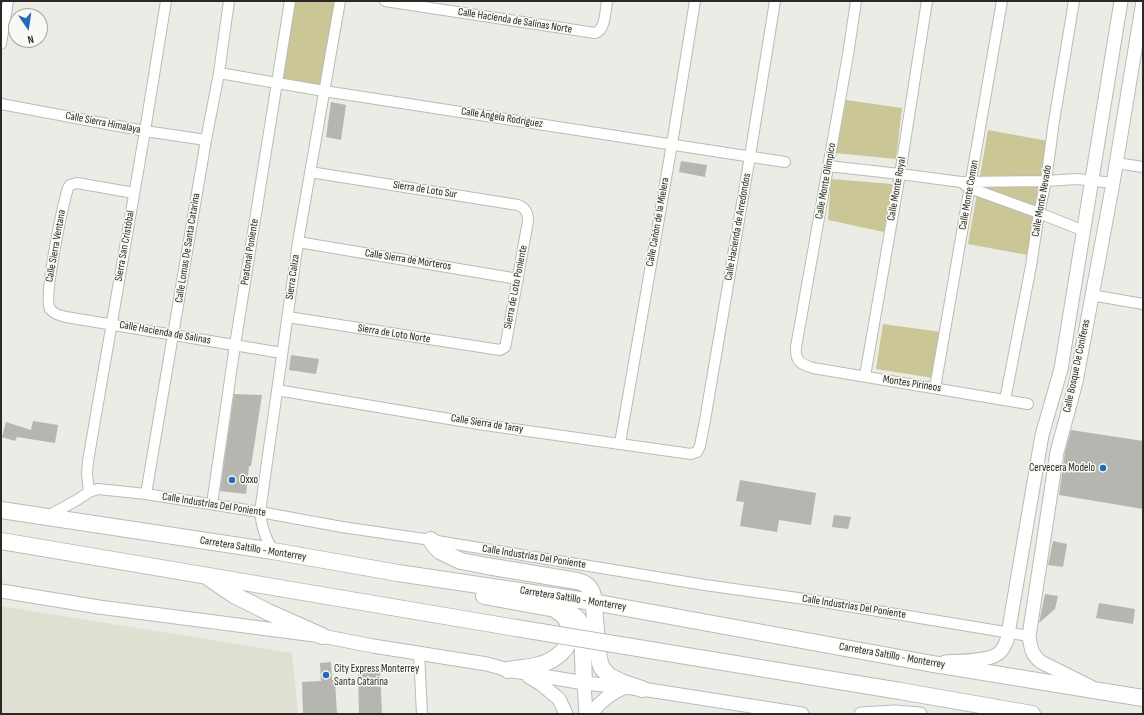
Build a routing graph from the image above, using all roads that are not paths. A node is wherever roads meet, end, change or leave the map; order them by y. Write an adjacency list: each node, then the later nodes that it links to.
1 (166, 1): 21 (street, Sierra San Cristóbal)
2 (229, 1): 17 (street, Calle Lomas De Santa Catarina)
3 (290, 1): 18 (street, Peatonal Poniente)
4 (340, 1): 19 (street, Sierra Caliza)
5 (385, 1): 6 (street, Calle Hacienda de Salinas Norte)
6 (607, 1)
7 (695, 1): 23 (street, Calle Cañón de la Mielera)
8 (775, 1): 24 (street, Calle Hacienda de Arredondos)
9 (856, 1): 27 (street, Calle Monte Olímpico)
10 (927, 1): 30 (street, Calle Monte Royal)
11 (1002, 1): 34 (street, Calle Monte Coman)
12 (1074, 1): 32 (street, Calle Monte Nevado)
13 (1121, 1): 31 (street, Calle Bosque De Coníferas)
14 (1143, 1): 26 (street, Calle Bosque De Coníferas)
15 (5, 7): 16 (street)
16 (1, 44)
17 (218, 73): 18 (street, Calle Ángela Rodríguez); 22 (street, Calle Lomas De Santa Catarina)
18 (277, 83): 19 (street, Calle Ángela Rodríguez); 47 (street, Peatonal Poniente)
19 (324, 91): 23 (street, Calle Ángela Rodríguez); 29 (street, Sierra Caliza)
20 (1, 104): 21 (street, Calle Sierra Himalaya)
21 (145, 131): 22 (street, Calle Sierra Himalaya); 35 (street, Sierra San Cristóbal)
22 (206, 140): 46 (street, Calle Lomas De Santa Catarina)
23 (672, 144): 24 (street, Calle Ángela Rodríguez); 56 (street, Calle Cañón de la Mielera)
24 (750, 156): 25 (street, Calle Ángela Rodríguez); 57 (street, Calle Hacienda de Arredondos)
25 (785, 162)
26 (1116, 163): 28 (street); 33 (street, Calle Bosque De Coníferas)
27 (828, 166): 30 (street); 50 (street, Calle Monte Olímpico)
28 (1143, 168)
29 (310, 172): 37 (street, Sierra de Loto Sur); 39 (street, Sierra Caliza)
30 (900, 174): 34 (street); 51 (street, Calle Monte Royal)
31 (1092, 180): 32 (street); 33 (street); 38 (street, Calle Bosque De Coníferas)
32 (1046, 181): 34 (street); 36 (street, Calle Monte Nevado)
33 (1112, 183): 41 (street, Calle Bosque De Coníferas)
34 (968, 184): 36 (street); 52 (street, Calle Monte Coman)
35 (134, 194): 43 (street, Calle Sierra Ventana); 45 (street, Sierra San Cristóbal)
36 (1039, 213): 38 (street); 54 (street, Calle Monte Nevado)
37 (528, 221): 40 (street, Sierra de Loto Poniente)
38 (1084, 231): 72 (street, Calle Bosque De Coníferas)
39 (298, 242): 40 (street, Calle Sierra de Morteros); 44 (street, Sierra Caliza)
40 (518, 279): 48 (street, Sierra de Loto Poniente)
41 (1091, 295): 42 (street); 74 (street, Calle Bosque De Coníferas)
42 (1143, 304)
43 (50, 308): 45 (street, Calle Hacienda de Salinas)
44 (288, 317): 48 (street, Sierra de Loto Norte); 49 (street, Sierra Caliza)
45 (112, 324): 46 (street, Calle Hacienda de Salinas); 58 (street, Sierra San Cristóbal)
46 (174, 334): 47 (street, Calle Hacienda de Salinas); 59 (street, Calle Lomas De Santa Catarina)
47 (234, 345): 49 (street, Calle Hacienda de Salinas); 60 (street, Peatonal Poniente)
48 (500, 350)
49 (282, 353): 53 (street, Sierra Caliza)
50 (798, 360): 51 (street, Montes Pirineos)
51 (865, 376): 52 (street, Montes Pirineos)
52 (936, 388): 54 (street, Montes Pirineos)
53 (277, 390): 56 (street, Calle Sierra de Taray); 62 (street, Sierra Caliza)
54 (1005, 400): 55 (street, Montes Pirineos)
55 (1028, 404)
56 (620, 443): 57 (street, Calle Sierra de Taray)
57 (697, 452)
58 (89, 492): 59 (street, Calle Industrias Del Poniente); 63 (street, Calle Industrias Del Poniente)
59 (146, 494): 60 (street, Calle Industrias Del Poniente)
60 (212, 504): 62 (street, Calle Industrias Del Poniente)
61 (1, 510): 63 (main road, Carretera Saltillo - Monterrey)
62 (260, 512): 64 (street, Calle Industrias Del Poniente); 66 (street, Sierra Caliza)
63 (45, 517): 66 (main road, Carretera Saltillo - Monterrey)
64 (431, 540): 70 (main road); 72 (street, Calle Industrias Del Poniente)
65 (1, 541): 68 (main road)
66 (273, 551): 67 (main road, Carretera Saltillo - Monterrey)
67 (398, 573): 70 (main road, Carretera Saltillo - Monterrey); 71 (main road)
68 (204, 575): 73 (main road); 90 (main road, bridge)
69 (1, 591): 73 (street)
70 (593, 602): 76 (main road, Carretera Saltillo - Monterrey); 80 (main road)
71 (555, 610): 77 (main road); 78 (main road)
72 (1009, 632): 74 (street, Calle Industrias Del Poniente); 76 (street, Calle Bosque De Coníferas)
73 (322, 636): 75 (street)
74 (1029, 636): 81 (street, Calle Bosque De Coníferas)
75 (419, 653): 77 (street); 83 (street)
76 (933, 664): 81 (main road, Carretera Saltillo - Monterrey)
77 (508, 670): 78 (street); 84 (street)
78 (584, 683): 79 (street); 85 (street)
79 (626, 687): 80 (street); 86 (street)
80 (642, 690): 87 (street)
81 (1102, 692): 82 (main road, Carretera Saltillo - Monterrey)
82 (1143, 698)
83 (422, 714)
84 (566, 714)
85 (586, 714)
86 (592, 714)
87 (802, 714)
88 (861, 714): 89 (street)
89 (920, 714)
90 (1032, 714)

